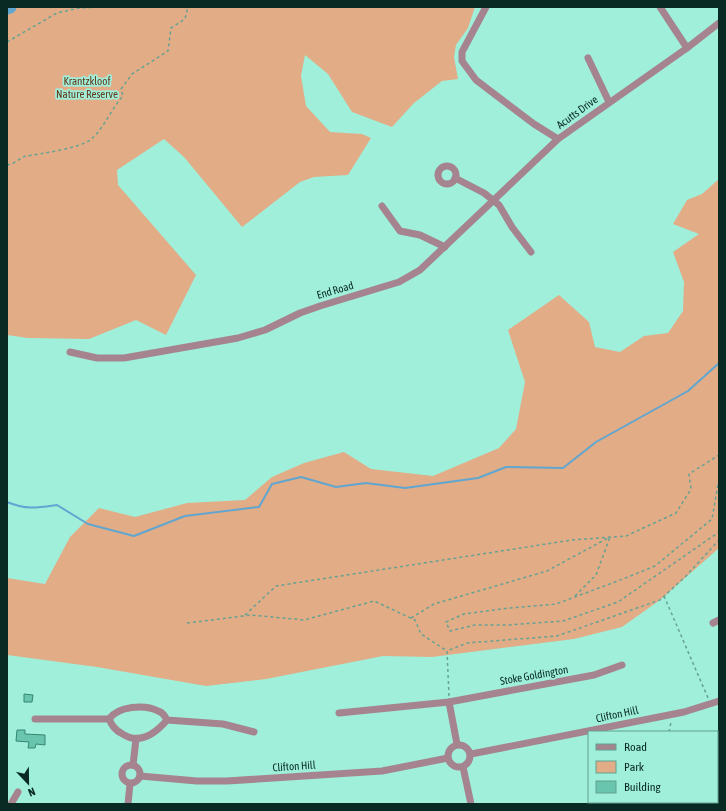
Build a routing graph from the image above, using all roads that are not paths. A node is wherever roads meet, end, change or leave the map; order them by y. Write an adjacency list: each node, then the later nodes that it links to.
1 (486, 7): 7 (street, Acutts Drive)
2 (660, 7): 4 (street)
3 (719, 23): 4 (street, Acutts Drive)
4 (687, 48): 6 (street, Acutts Drive)
5 (588, 58): 6 (street)
6 (609, 102): 7 (street, Acutts Drive)
7 (558, 139): 9 (street, End Road)
8 (455, 178): 9 (street)
9 (494, 200): 11 (street, End Road); 12 (street)
10 (382, 206): 11 (street)
11 (445, 247): 13 (street, End Road)
12 (530, 252)
13 (70, 352)
14 (622, 665): 16 (street, Stoke Goldington)
15 (719, 701): 24 (street, Clifton Hill)
16 (449, 702): 17 (street, Stoke Goldington); 23 (street)
17 (339, 713)
18 (35, 718): 19 (street)
19 (109, 719): 20 (street); 22 (street)
20 (167, 720): 21 (street); 22 (street)
21 (254, 732)
22 (136, 739): 26 (street)
23 (457, 744): 24 (street); 25 (street)
24 (471, 754): 27 (street)
25 (448, 758): 27 (street); 28 (street, Clifton Hill)
26 (133, 765): 28 (street); 29 (street)
27 (463, 766): 33 (street)
28 (140, 776): 29 (street)
29 (130, 784): 32 (street)
30 (18, 792): 31 (street)
31 (11, 804)
32 (128, 804)
33 (471, 804)

